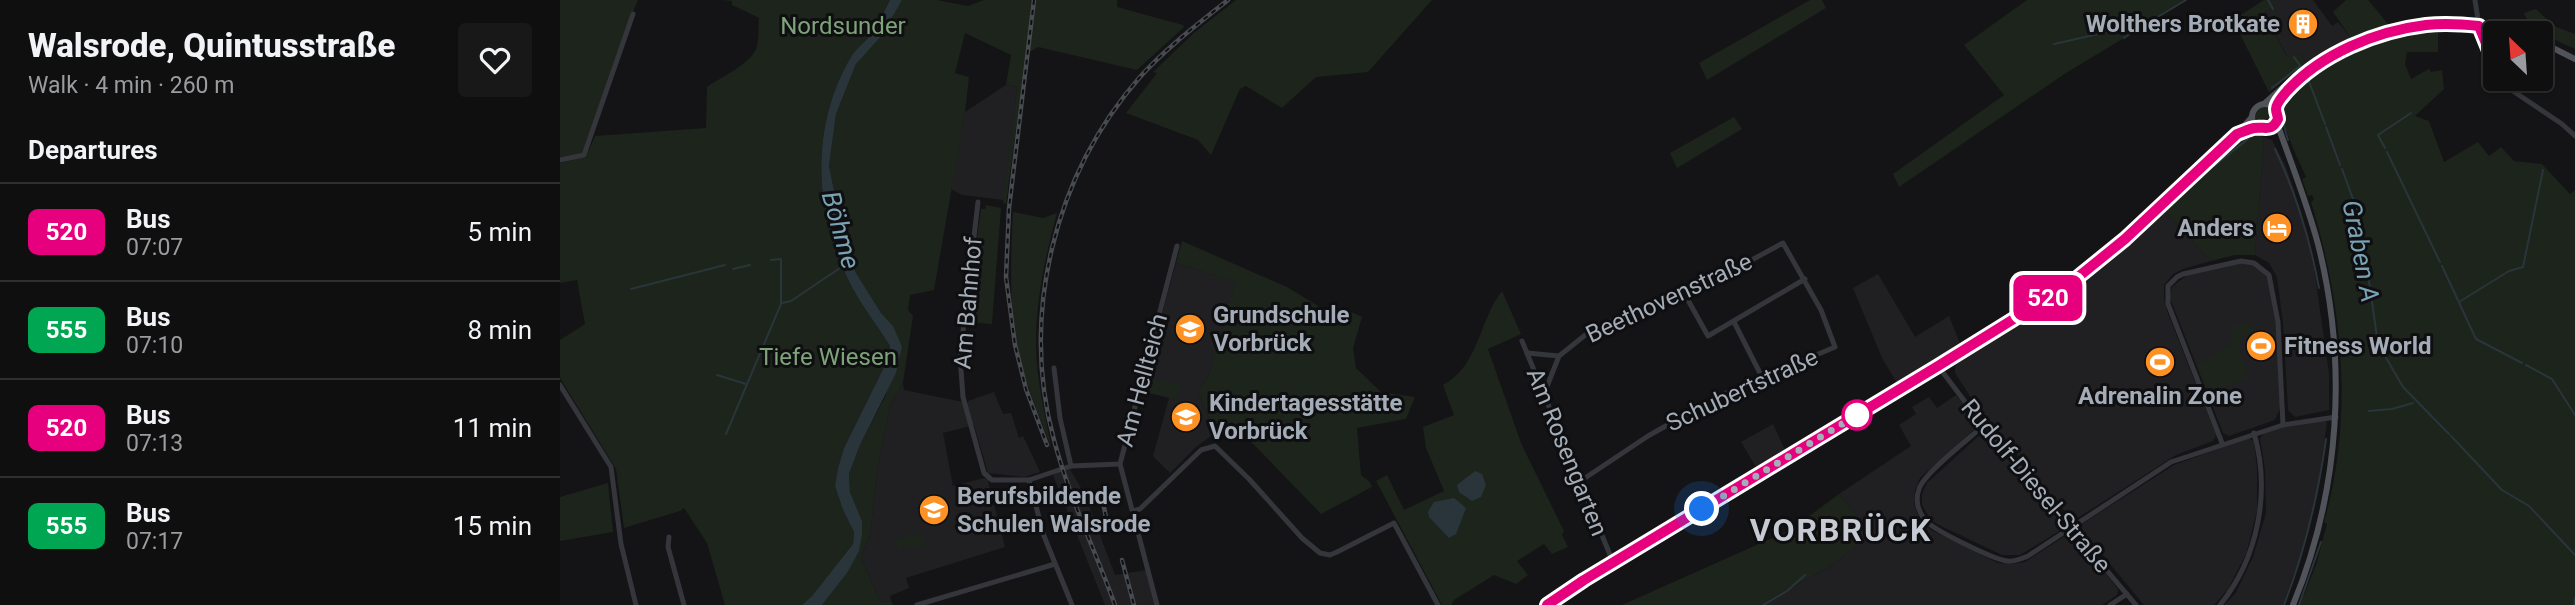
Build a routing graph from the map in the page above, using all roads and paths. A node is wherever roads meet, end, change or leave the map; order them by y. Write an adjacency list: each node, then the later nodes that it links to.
1 (2475, 0): 3 (street)
2 (633, 14): 19 (street)
3 (2479, 26): 4 (main road); 5 (street); 8 (main road)
4 (2483, 27)
5 (2483, 36)
6 (2553, 49): 7 (main road)
7 (2575, 59)
8 (2294, 82): 10 (main road); 11 (main road)
9 (2513, 91): 17 (street)
10 (2264, 104): 11 (main road); 12 (main road)
11 (2276, 109): 13 (main road)
12 (2252, 117): 14 (main road); 16 (main road)
13 (2277, 123): 15 (main road); 18 (main road)
14 (2257, 127): 15 (main road); 16 (main road)
15 (2269, 129): 18 (main road)
16 (2237, 134): 28 (main road)
17 (2575, 136)
18 (2283, 145): 33 (main road)
19 (560, 160)
20 (978, 202): 40 (street, Am Bahnhof)
21 (1177, 246): 38 (street, Am Hellteich)
22 (1805, 279): 23 (street, Beethovenstraße); 24 (street); 30 (street, Schubertstraße)
23 (1684, 293): 24 (street); 27 (street, Beethovenstraße)
24 (1734, 322): 30 (street)
25 (1522, 341): 26 (street, Am Rosengarten)
26 (1527, 353): 27 (street, Beethovenstraße); 32 (street, Am Rosengarten)
27 (1559, 356): 32 (street, Beethovenstraße)
28 (1938, 366): 34 (street, Rudolf-Diesel-Straße); 45 (main road)
29 (1054, 368): 39 (street)
30 (1762, 377): 41 (street, Schubertstraße)
31 (560, 386): 49 (street)
32 (1542, 390): 41 (street, Am Rosengarten)
33 (2336, 417): 35 (street); 60 (main road)
34 (1984, 425): 43 (street, Rudolf-Diesel-Straße); 43 (street)
35 (2283, 425): 36 (street); 37 (street)
36 (2254, 433): 37 (street); 59 (street)
37 (2222, 443): 43 (street)
38 (1120, 464): 39 (street, Am Hellteich); 42 (street)
39 (1071, 466): 40 (street, Am Hellteich)
40 (1029, 480): 46 (street)
41 (1579, 482): 45 (street, Am Rosengarten)
42 (1133, 512): 54 (street); 55 (street)
43 (2071, 528): 47 (street, Rudolf-Diesel-Straße)
44 (669, 537): 50 (street)
45 (1613, 562): 56 (main road)
46 (1055, 564): 48 (street); 53 (street)
47 (2127, 594): 57 (street); 58 (street, Rudolf-Diesel-Straße)
48 (949, 596): 51 (street); 52 (street)
49 (636, 605)
50 (684, 605)
51 (917, 605)
52 (953, 605)
53 (1072, 605)
54 (1157, 605)
55 (1438, 605)
56 (1547, 605)
57 (2109, 605)
58 (2136, 605)
59 (2220, 605)
60 (2293, 605)

